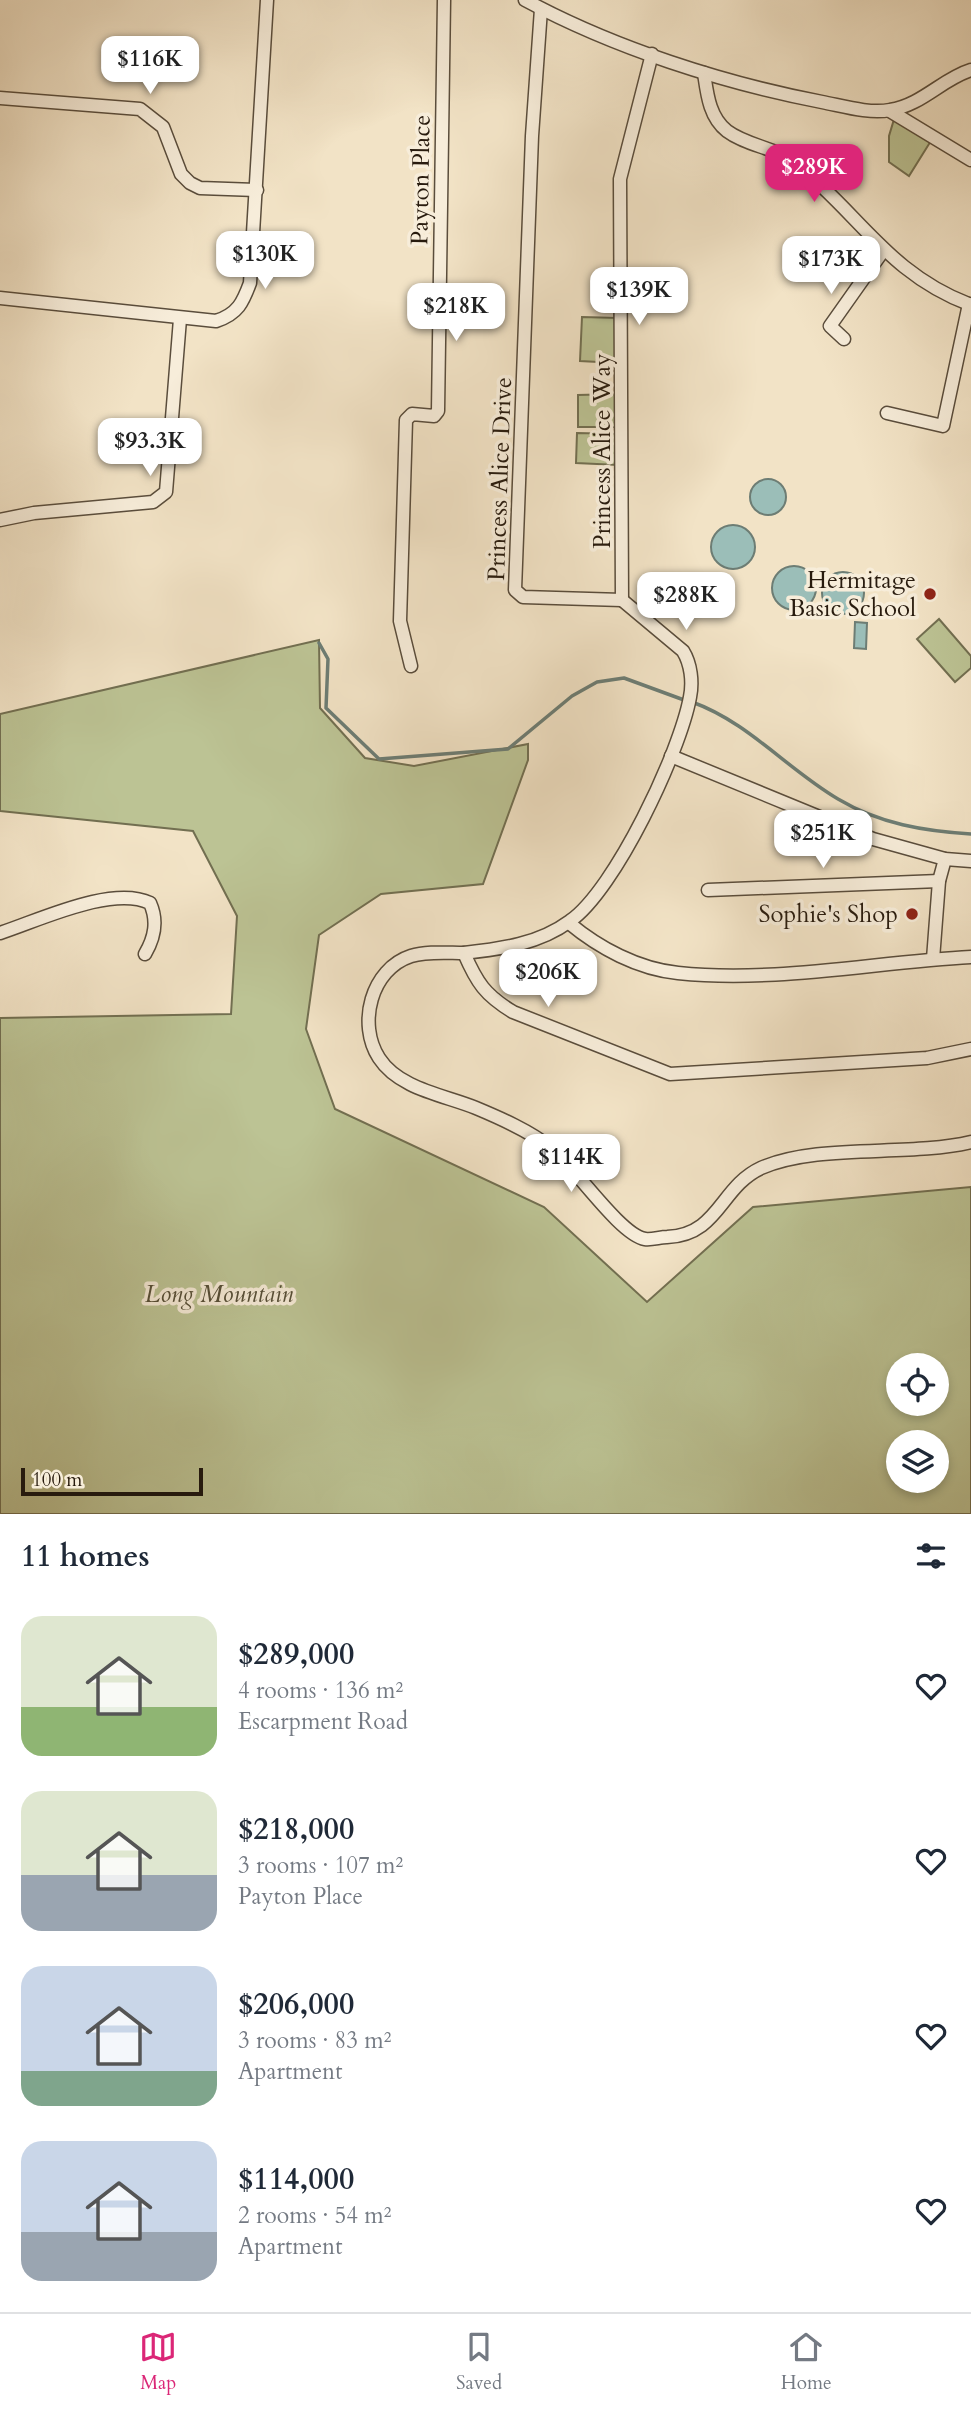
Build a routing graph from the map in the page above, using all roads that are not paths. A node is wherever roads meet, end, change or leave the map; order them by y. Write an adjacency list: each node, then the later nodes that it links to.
1 (267, 0): 11 (street)
2 (444, 0): 20 (street, Payton Place)
3 (525, 0): 4 (street)
4 (541, 9): 5 (street); 19 (street, Princess Alice Drive)
5 (652, 54): 7 (street); 19 (street, Princess Alice Way)
6 (971, 70): 9 (street)
7 (704, 73): 9 (street); 12 (street)
8 (0, 98): 11 (street)
9 (890, 111): 10 (street)
10 (971, 160)
11 (257, 190): 15 (street)
12 (883, 251): 14 (street); 16 (street)
13 (0, 298): 15 (street)
14 (970, 305): 17 (street)
15 (180, 319): 18 (street)
16 (844, 339)
17 (887, 413)
18 (0, 520)
19 (622, 600): 21 (street)
20 (411, 666)
21 (671, 756): 22 (street); 26 (street)
22 (945, 859): 23 (street); 24 (street)
23 (971, 861)
24 (939, 881): 25 (street); 31 (street)
25 (708, 890)
26 (569, 923): 28 (street); 31 (street)
27 (0, 933): 29 (street)
28 (464, 953): 32 (street); 33 (street)
29 (145, 954)
30 (971, 957): 31 (street)
31 (933, 959)
32 (971, 1049)
33 (971, 1142)

